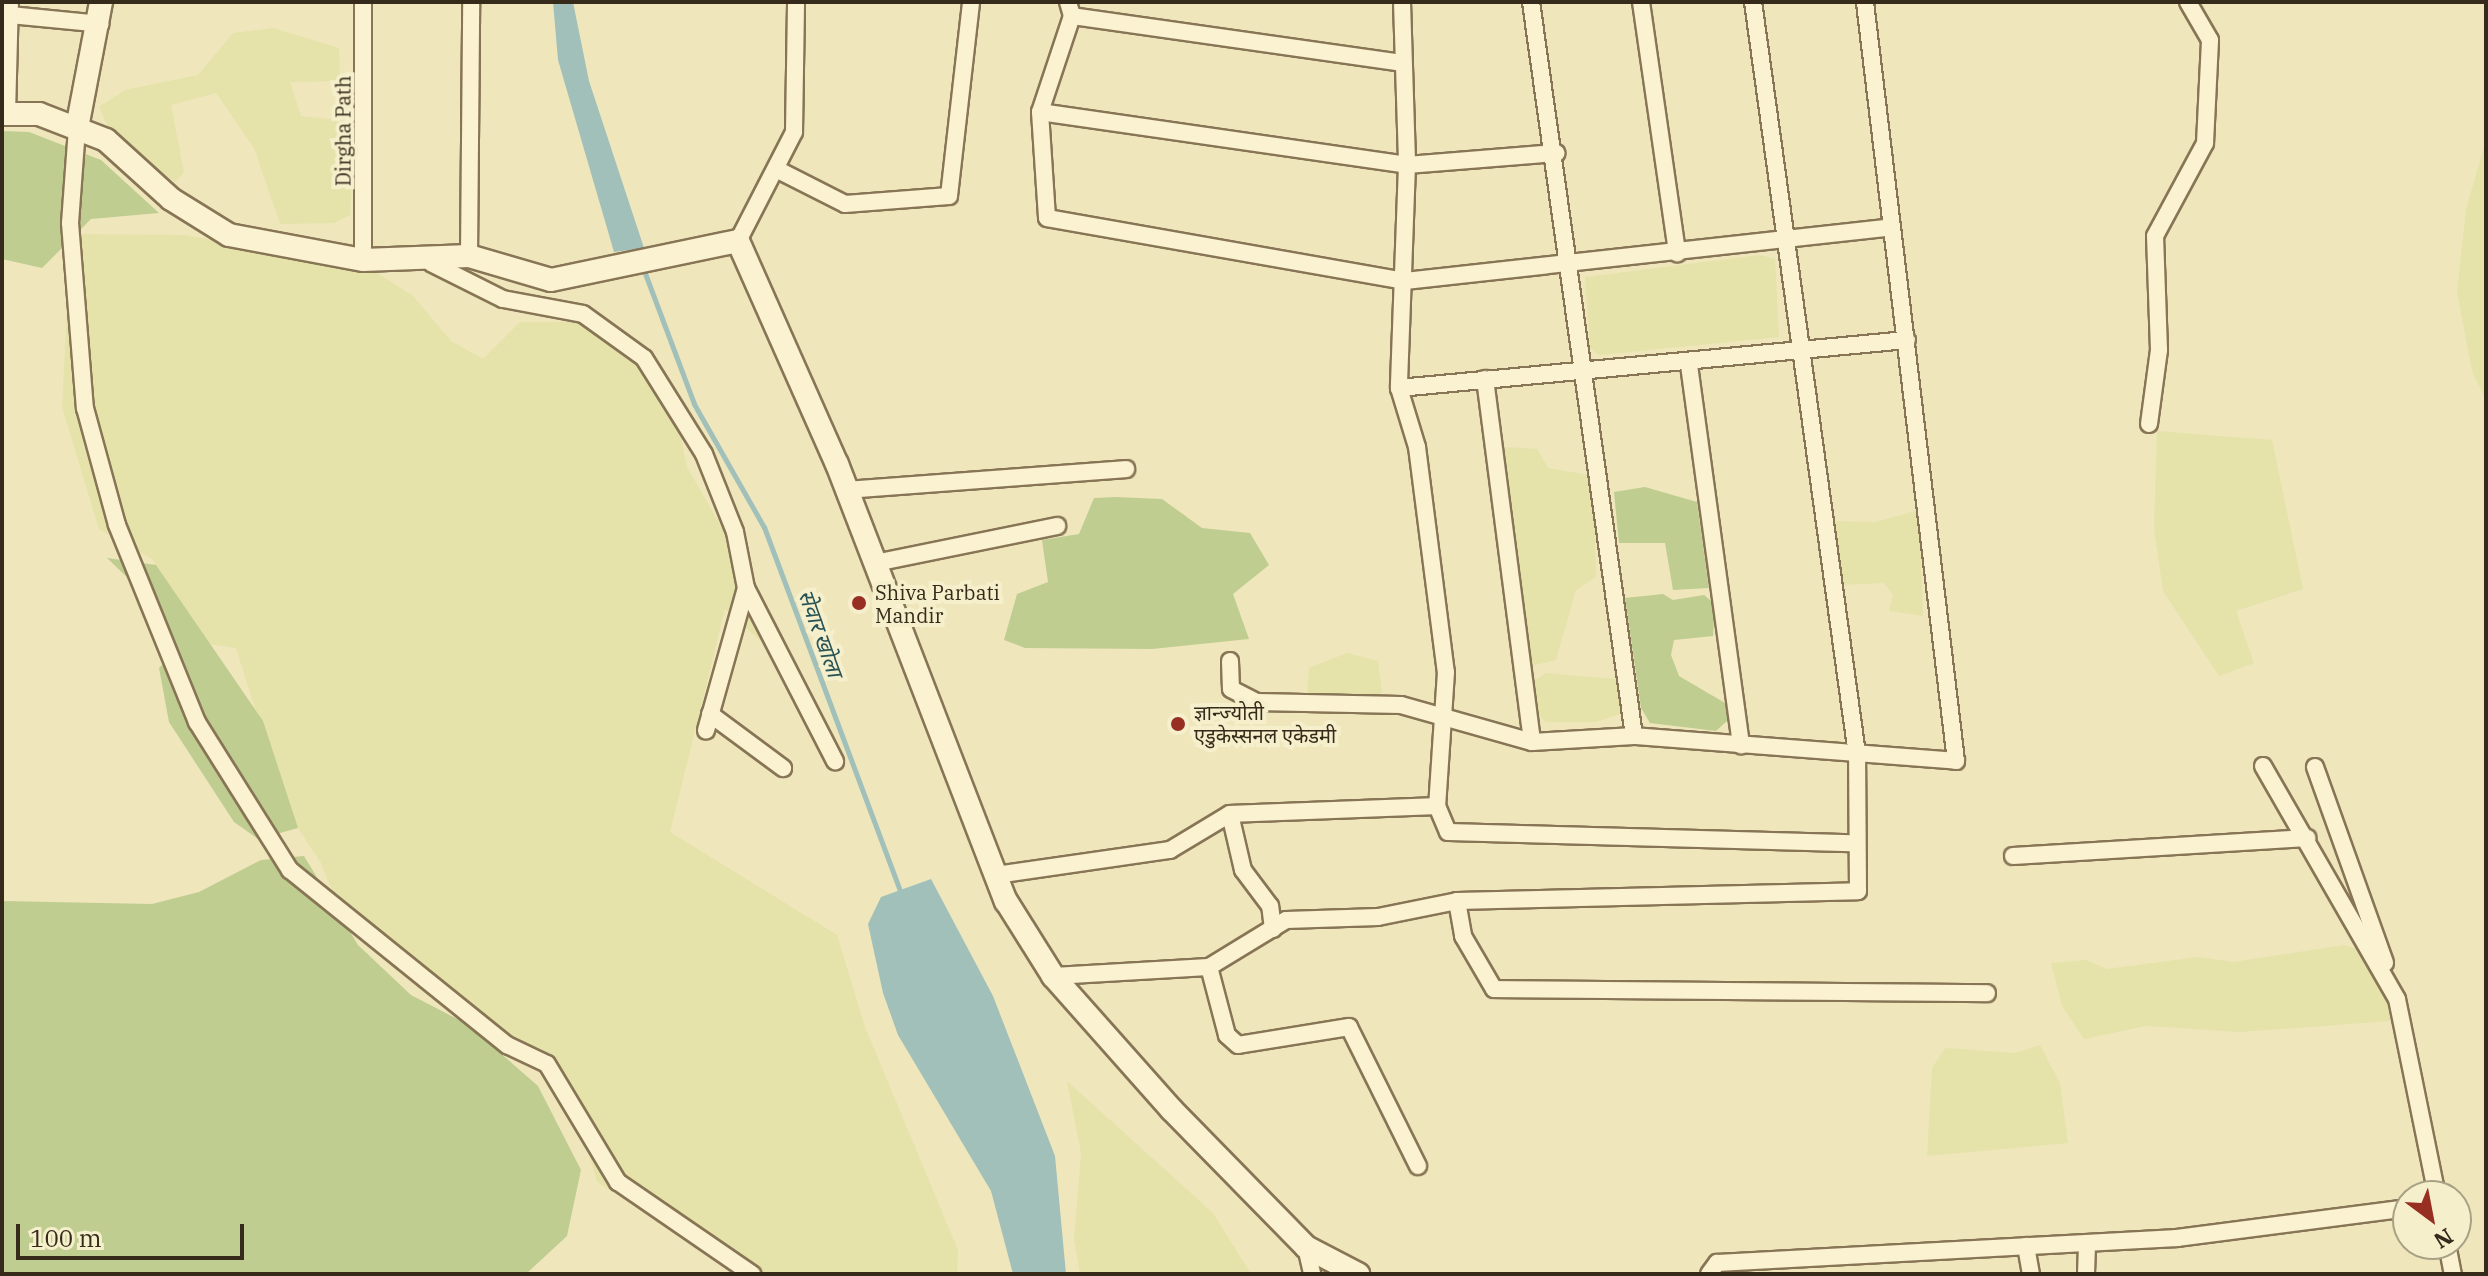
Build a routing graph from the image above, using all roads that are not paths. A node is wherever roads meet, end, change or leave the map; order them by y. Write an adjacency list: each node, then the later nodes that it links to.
1 (363, 2): 26 (street, Dirgha Path)
2 (471, 2): 25 (street)
3 (796, 2): 20 (street)
4 (971, 2): 20 (street)
5 (1402, 2): 14 (street)
6 (1531, 2): 18 (street)
7 (1641, 2): 24 (street)
8 (1753, 2): 23 (street)
9 (1865, 2): 21 (street)
10 (2188, 2): 36 (street)
11 (10, 9): 13 (street); 16 (street)
12 (1070, 9): 14 (street); 15 (street)
13 (101, 13): 17 (street)
14 (1403, 63): 19 (street)
15 (1040, 112): 19 (street); 29 (street)
16 (5, 114): 17 (street)
17 (77, 128): 26 (street); 70 (street)
18 (1557, 153): 19 (street); 28 (street)
19 (1407, 165): 29 (street)
20 (778, 170): 22 (street)
21 (1892, 227): 23 (street); 30 (street)
22 (738, 241): 25 (street); 38 (street)
23 (1786, 241): 24 (street); 31 (street)
24 (1677, 253): 28 (street)
25 (469, 256): 27 (street)
26 (363, 260): 27 (street)
27 (431, 263): 41 (street)
28 (1571, 265): 29 (street); 33 (street)
29 (1405, 281): 35 (street)
30 (1907, 340): 31 (street); 47 (street)
31 (1802, 352): 32 (street); 47 (street)
32 (1689, 365): 33 (street); 46 (street)
33 (1585, 375): 34 (street); 44 (street)
34 (1485, 379): 35 (street); 45 (street)
35 (1399, 388): 43 (street)
36 (2149, 424)
37 (1126, 469): 38 (street)
38 (847, 490): 40 (street)
39 (1057, 526): 40 (street)
40 (875, 563): 57 (street)
41 (746, 588): 48 (street); 51 (street)
42 (1230, 661): 43 (street)
43 (1447, 718): 45 (street); 52 (street)
44 (1634, 736): 45 (street); 46 (street)
45 (1532, 742)
46 (1741, 745): 47 (street)
47 (1857, 754): 55 (street)
48 (835, 761)
49 (2263, 766): 54 (street)
50 (2315, 767): 63 (street)
51 (783, 768)
52 (1437, 806): 53 (street); 55 (street)
53 (1230, 814): 57 (street); 59 (street)
54 (2307, 838): 56 (street); 63 (street)
55 (1853, 843): 58 (street)
56 (2013, 856)
57 (996, 875): 61 (street)
58 (1457, 901): 59 (street); 62 (street)
59 (1273, 929): 60 (street)
60 (1209, 967): 61 (street); 64 (street)
61 (1053, 976): 69 (street)
62 (1987, 993)
63 (2397, 999): 65 (street)
64 (1418, 1166)
65 (2434, 1180)
66 (2392, 1210): 67 (street)
67 (2087, 1243): 68 (street); 75 (street)
68 (2026, 1246): 73 (street); 74 (street)
69 (1306, 1247): 71 (street); 72 (street)
70 (752, 1274)
71 (1312, 1274)
72 (1358, 1274)
73 (1709, 1274)
74 (2031, 1274)
75 (2086, 1274)

